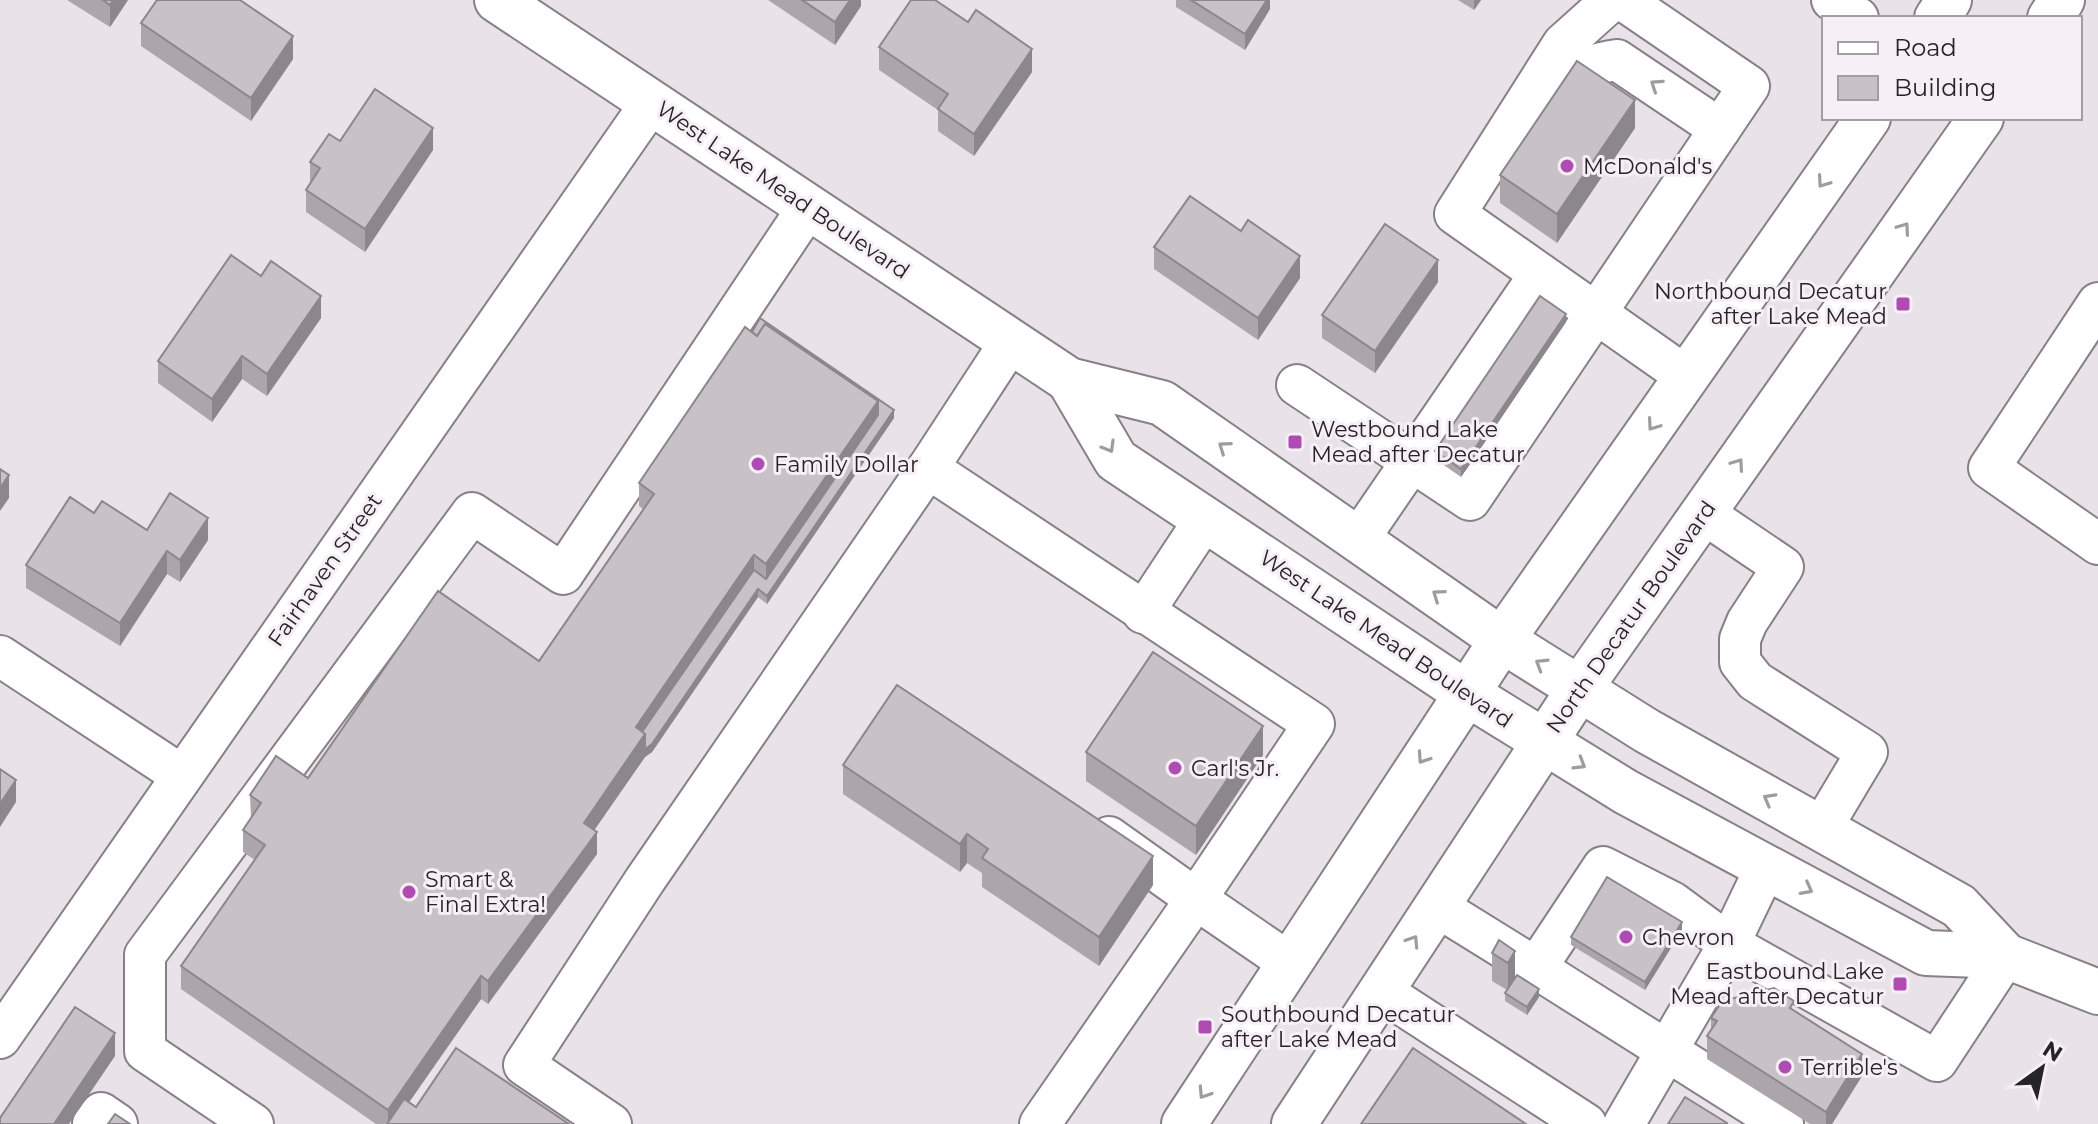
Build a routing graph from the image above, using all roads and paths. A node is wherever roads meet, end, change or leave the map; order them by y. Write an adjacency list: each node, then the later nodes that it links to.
1 (497, 0): 6 (main road, West Lake Mead Boulevard)
2 (1612, 0): 11 (street)
3 (1623, 0): 9 (street)
4 (1832, 0): 5 (street)
5 (1855, 16)
6 (651, 103): 10 (main road, West Lake Mead Boulevard); 33 (street, Fairhaven Street)
7 (1867, 120): 17 (main road, one-way to 17)
8 (1980, 120): 23 (main road, North Decatur Boulevard, one-way to 8)
9 (1720, 129): 11 (street, one-way to 11); 14 (street)
10 (809, 206): 15 (main road, West Lake Mead Boulevard); 49 (street)
11 (1471, 227): 12 (street)
12 (1540, 274): 14 (street); 16 (street)
13 (2098, 303): 26 (street)
14 (1597, 314): 16 (street); 17 (street)
15 (1011, 341): 18 (main road, West Lake Mead Boulevard); 22 (street)
16 (1533, 345): 20 (street); 20 (street)
17 (1687, 377): 28 (main road, one-way to 28)
18 (1069, 380): 24 (main road, West Lake Mead Boulevard, one-way to 24); 25 (main road, West Lake Mead Boulevard, one-way to 18)
19 (1297, 385): 21 (street)
20 (1489, 409): 21 (street); 21 (street)
21 (1413, 461): 25 (street)
22 (928, 468): 27 (street); 50 (street)
23 (1703, 513): 30 (main road, North Decatur Boulevard); 35 (street)
24 (1205, 519): 27 (street); 31 (main road, West Lake Mead Boulevard)
25 (1358, 540): 28 (main road, West Lake Mead Boulevard, one-way to 25)
26 (2098, 544)
27 (1143, 613): 37 (street)
28 (1502, 640): 30 (main road, West Lake Mead Boulevard, one-way to 28); 31 (main road)
29 (0, 656): 33 (street)
30 (1580, 688): 32 (main road, North Decatur Boulevard); 35 (main road, West Lake Mead Boulevard, one-way to 30)
31 (1466, 693): 32 (main road, West Lake Mead Boulevard); 41 (main road, one-way to 41)
32 (1543, 742): 36 (main road, West Lake Mead Boulevard, one-way to 36); 38 (main road, North Decatur Boulevard)
33 (181, 775): 45 (street, Fairhaven Street)
34 (1083, 818): 37 (street)
35 (1821, 829): 40 (main road, West Lake Mead Boulevard)
36 (1766, 867): 39 (street); 40 (main road, West Lake Mead Boulevard, one-way to 40)
37 (1196, 899): 41 (street); 51 (street)
38 (1436, 906): 42 (street); 43 (main road, North Decatur Boulevard, one-way to 38)
39 (1729, 944): 40 (street); 42 (street); 46 (street)
40 (2006, 956): 44 (main road, West Lake Mead Boulevard)
41 (1288, 962): 52 (main road, one-way to 52)
42 (1536, 968): 46 (street)
43 (1381, 991): 53 (main road, North Decatur Boulevard); 54 (street)
44 (2098, 992)
45 (0, 1038)
46 (1668, 1051): 55 (street); 56 (street)
47 (93, 1124): 48 (street)
48 (117, 1124)
49 (253, 1124)
50 (611, 1124)
51 (1040, 1124)
52 (1184, 1124)
53 (1294, 1124)
54 (1586, 1124)
55 (1624, 1124)
56 (1783, 1124)

